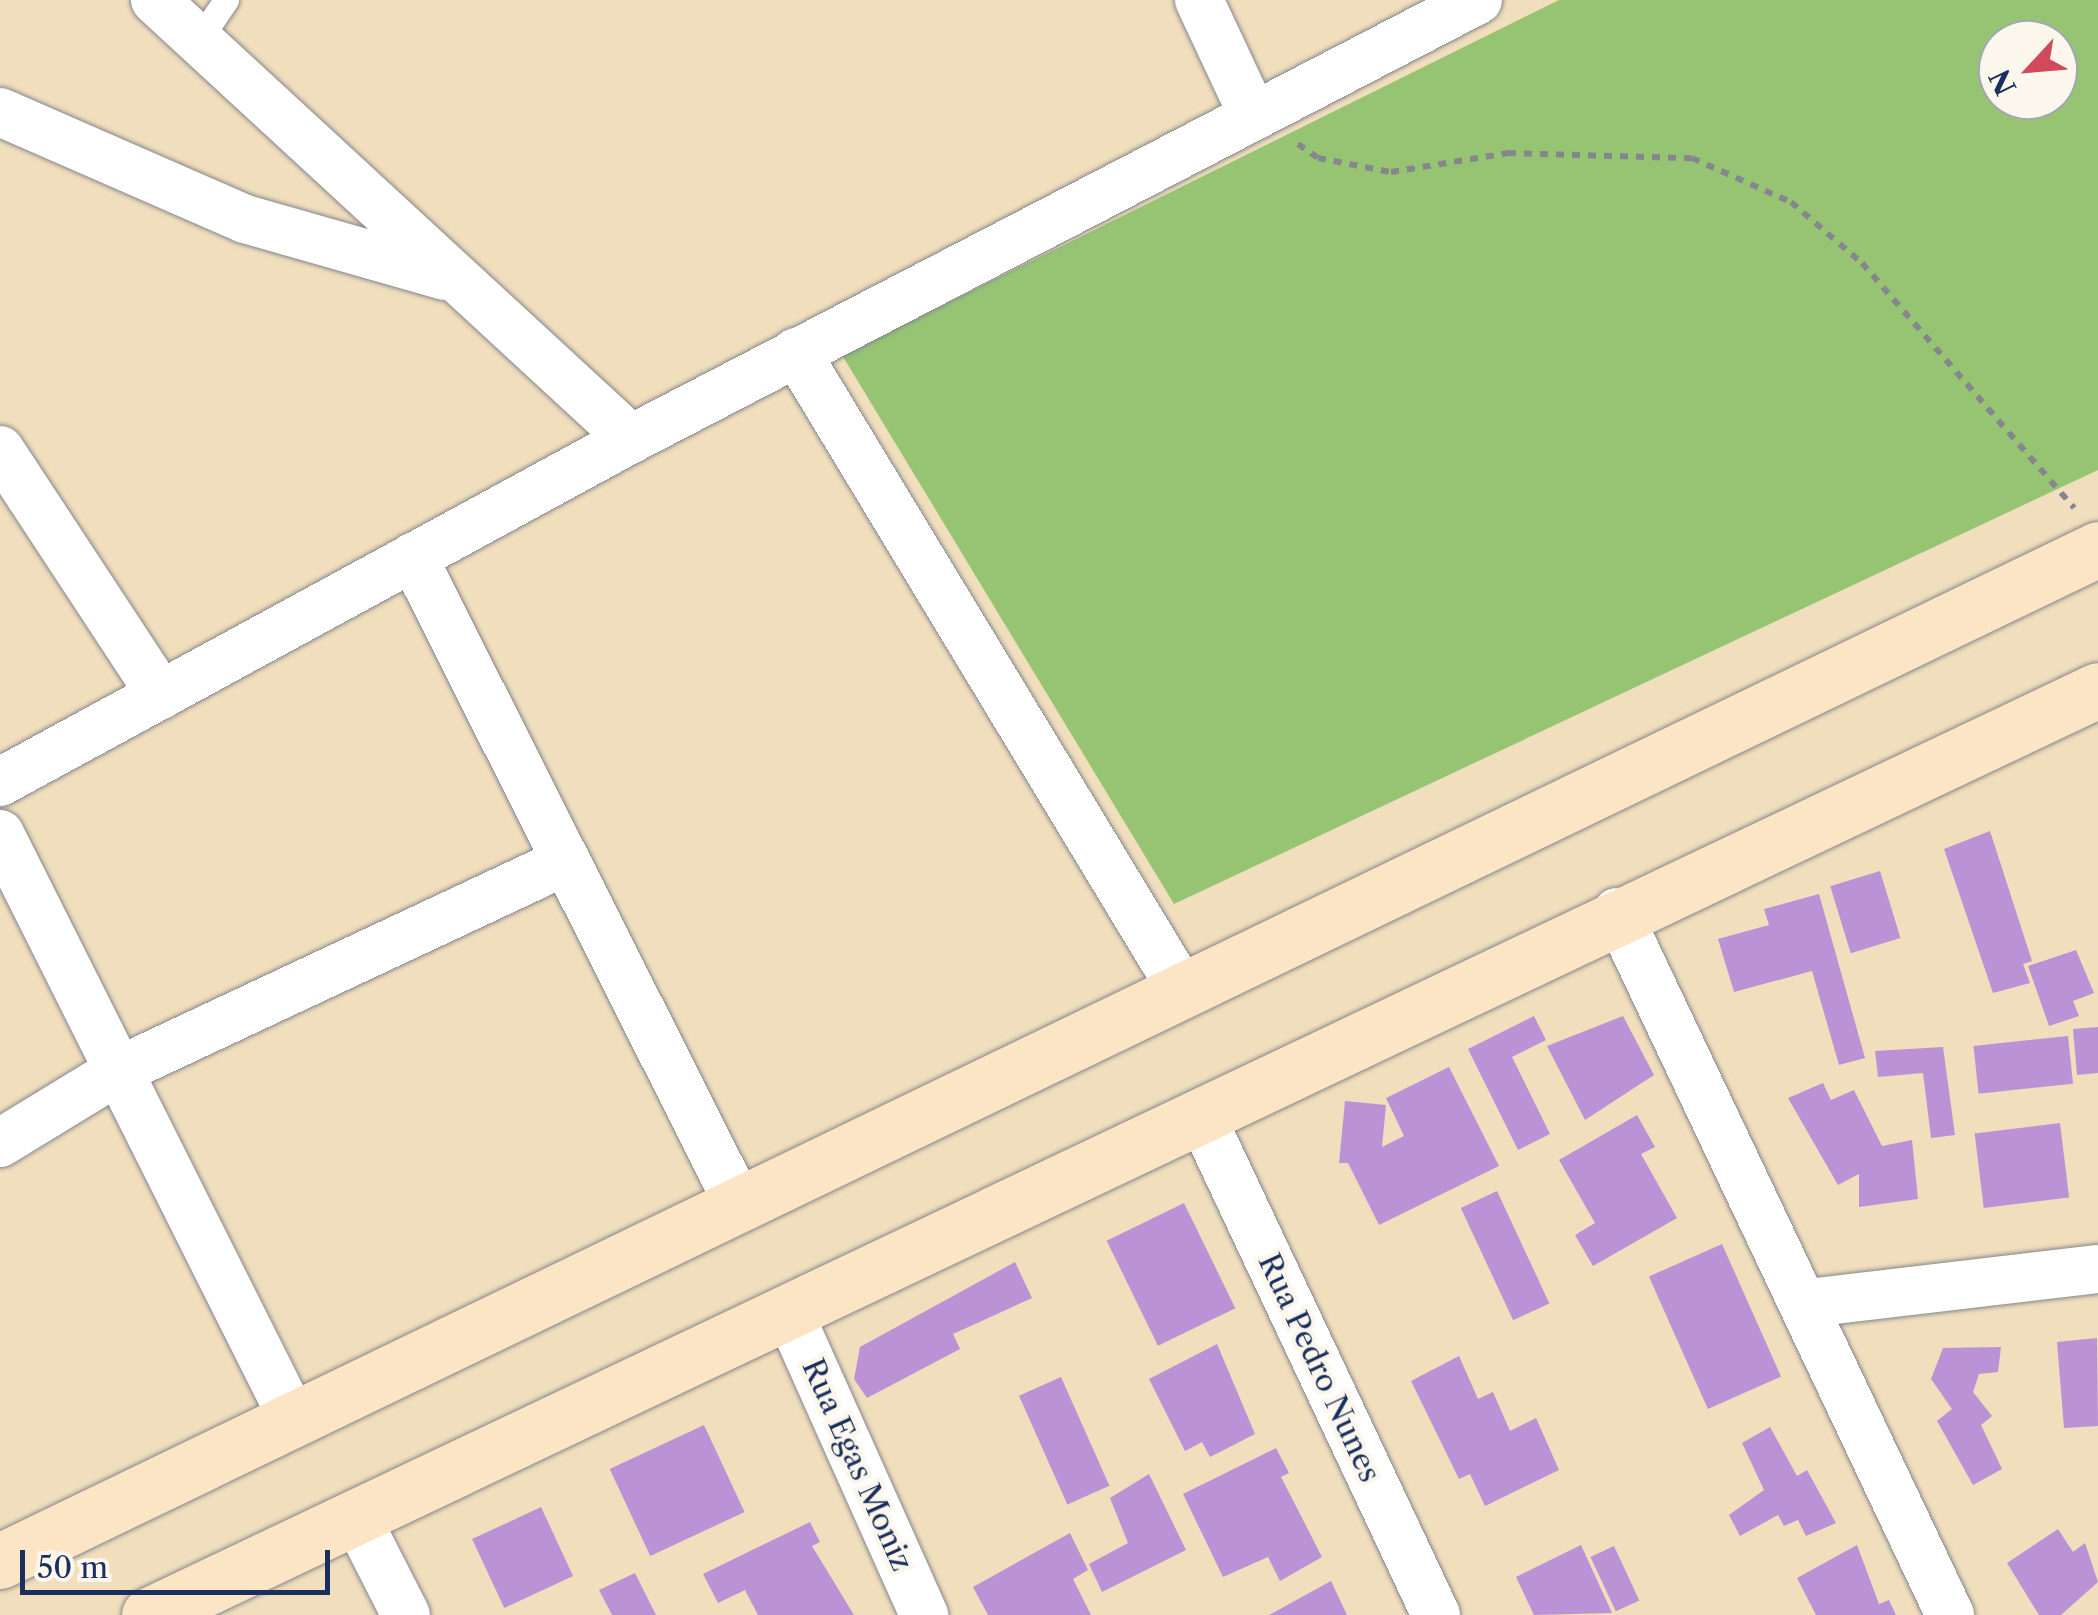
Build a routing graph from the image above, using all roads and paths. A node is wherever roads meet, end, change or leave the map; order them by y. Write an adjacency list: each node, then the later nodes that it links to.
1 (155, 0): 5 (street)
2 (226, 0): 5 (lane)
3 (1199, 0): 6 (street)
4 (1478, 0): 6 (street)
5 (200, 38): 8 (street)
6 (1251, 111): 9 (street); 12 (path)
7 (0, 112): 8 (street)
8 (453, 278): 10 (street)
9 (796, 352): 10 (street); 20 (street)
10 (631, 439): 13 (street)
11 (0, 450): 15 (street)
12 (2091, 535): 20 (main road)
13 (413, 557): 15 (street); 18 (street)
14 (2098, 690): 19 (main road)
15 (161, 695): 16 (street)
16 (0, 782)
17 (0, 834): 21 (street)
18 (566, 860): 21 (street); 24 (street)
19 (1617, 912): 22 (main road); 26 (street)
20 (1182, 990): 24 (main road)
21 (118, 1071): 23 (street); 28 (street)
22 (1203, 1120): 27 (main road); 34 (street, Rua Pedro Nunes)
23 (0, 1143)
24 (738, 1203): 28 (main road)
25 (2098, 1270): 26 (street)
26 (1808, 1304): 35 (street)
27 (790, 1315): 29 (main road); 33 (street, Rua Egas Moniz)
28 (292, 1417): 30 (main road)
29 (356, 1515): 31 (main road); 32 (street)
30 (0, 1560)
31 (150, 1615)
32 (406, 1615)
33 (924, 1615)
34 (1436, 1615)
35 (1950, 1615)

